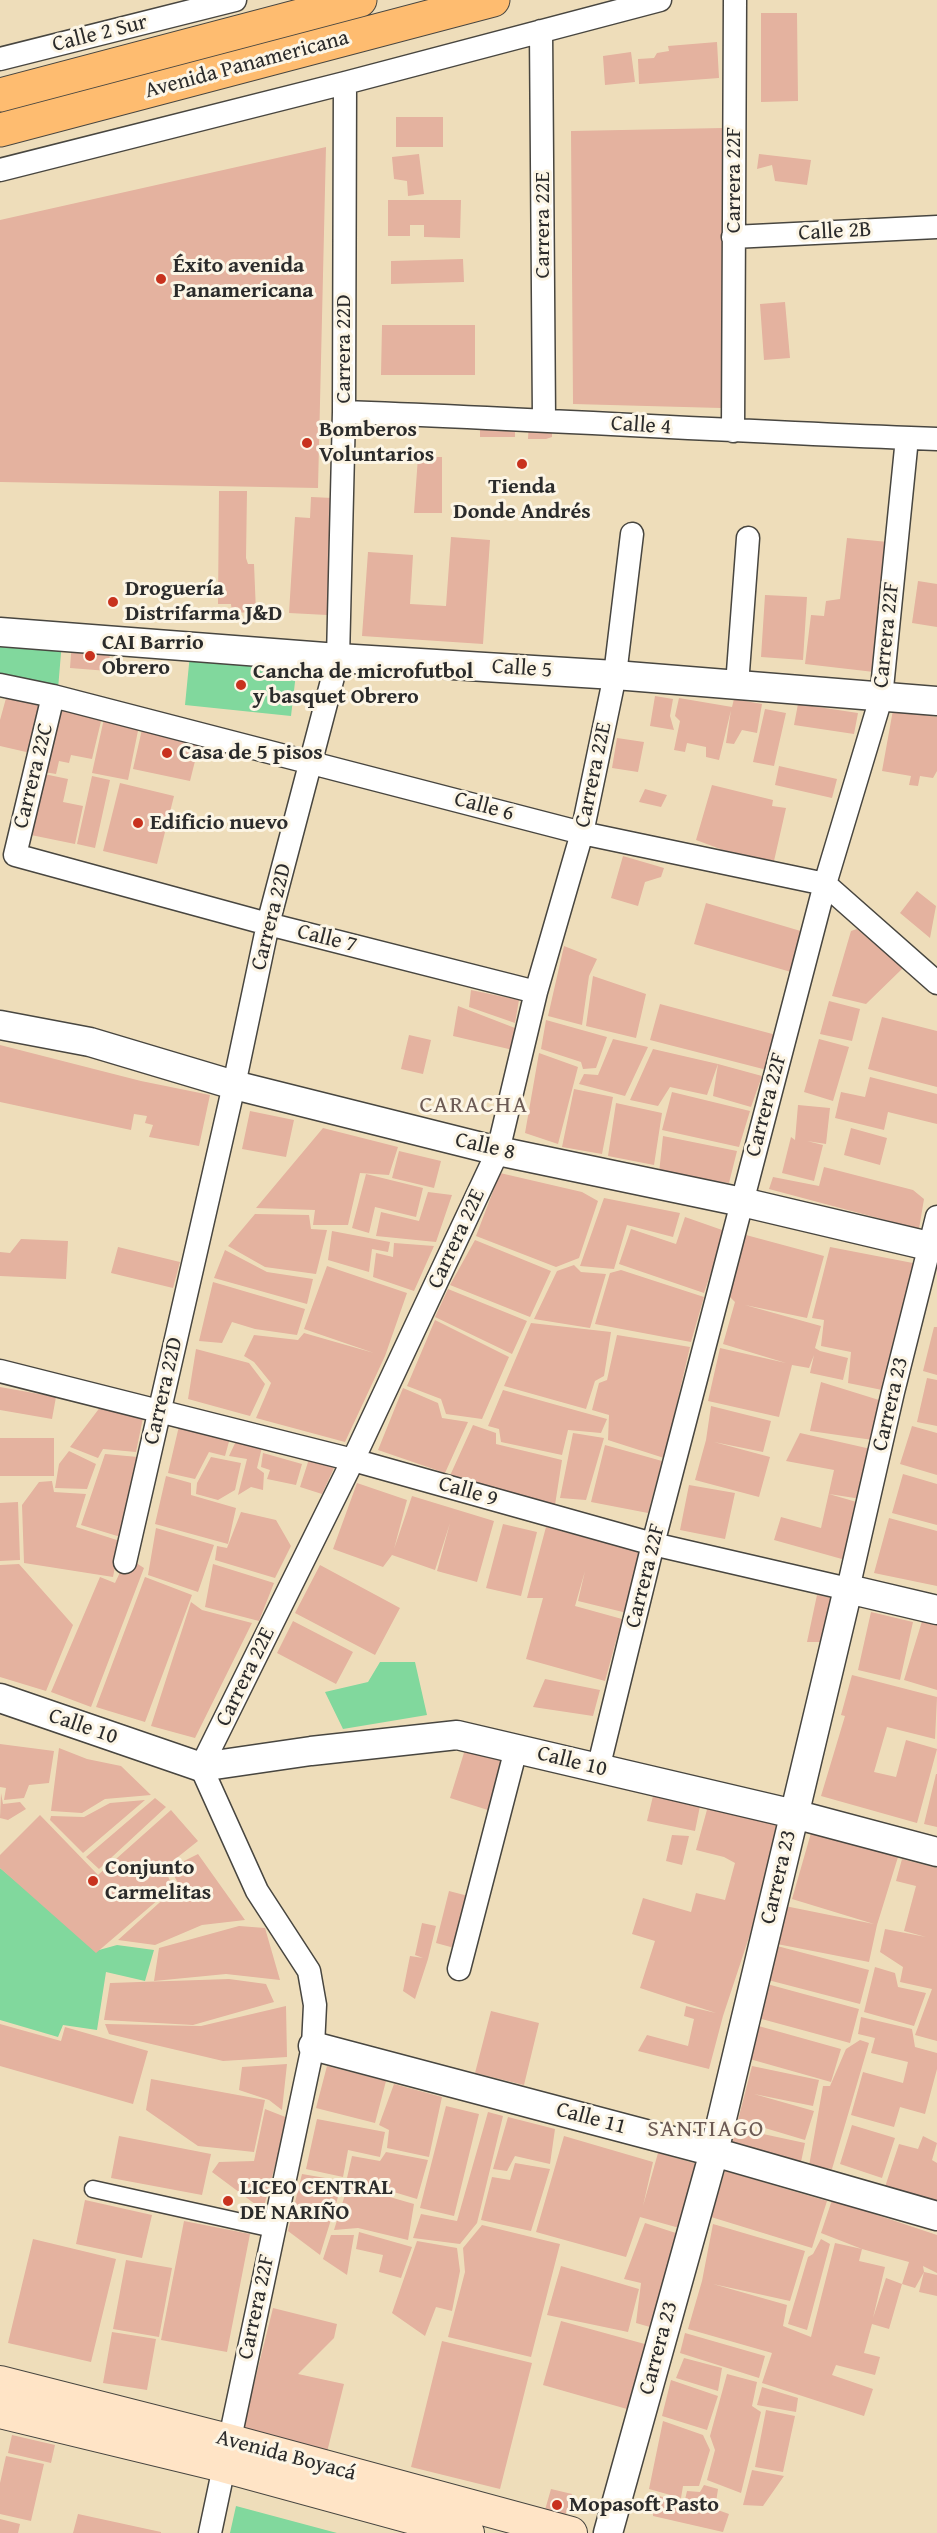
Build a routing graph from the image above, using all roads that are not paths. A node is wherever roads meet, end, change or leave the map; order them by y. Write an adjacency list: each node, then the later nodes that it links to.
1 (235, 0): 7 (street, Calle 2 Sur)
2 (360, 0): 9 (main road, Avenida Panamericana)
3 (493, 0): 10 (main road, Avenida Panamericana)
4 (660, 0): 6 (street)
5 (735, 0): 13 (street, Carrera 22F)
6 (541, 31): 8 (street); 15 (street, Carrera 22E)
7 (0, 59)
8 (345, 83): 11 (street); 14 (street, Carrera 22D)
9 (0, 95)
10 (0, 130)
11 (0, 170)
12 (937, 227): 13 (street, Calle 2B)
13 (734, 237): 16 (street, Carrera 22F)
14 (344, 412): 15 (street, Calle 4); 22 (street, Carrera 22D)
15 (544, 419): 16 (street, Calle 4)
16 (733, 431): 17 (street, Calle 4)
17 (907, 438): 18 (street, Calle 4); 27 (street, Carrera 22F)
18 (937, 439)
19 (632, 534): 23 (street, Carrera 22E)
20 (748, 538): 25 (street)
21 (0, 632): 22 (street, Calle 5)
22 (338, 658): 23 (street, Calle 5); 29 (street, Carrera 22D)
23 (615, 675): 25 (street, Calle 5); 30 (street, Carrera 22E)
24 (0, 685): 26 (street, Calle 6)
25 (737, 686): 27 (street, Calle 5)
26 (53, 696): 29 (street, Calle 6); 31 (street, Carrera 22C)
27 (881, 698): 28 (street, Calle 5); 32 (street, Carrera 22F)
28 (937, 702)
29 (312, 762): 30 (street, Calle 6); 33 (street, Carrera 22D)
30 (582, 832): 32 (street, Calle 6); 35 (street, Carrera 22E)
31 (15, 855): 33 (street, Calle 7)
32 (825, 884): 34 (street, Calle 6); 39 (street, Carrera 22F)
33 (268, 924): 35 (street, Calle 7); 37 (street, Carrera 22D)
34 (937, 983)
35 (536, 992): 38 (street, Carrera 22E)
36 (0, 1025): 37 (street, Calle 8)
37 (234, 1085): 38 (street, Calle 8); 43 (street, Carrera 22D)
38 (498, 1150): 39 (street, Calle 8); 44 (street, Carrera 22E)
39 (742, 1202): 41 (street, Calle 8); 45 (street, Carrera 22F)
40 (937, 1217): 41 (street, Carrera 23)
41 (934, 1247): 47 (street, Carrera 23)
42 (0, 1371): 43 (street, Calle 9)
43 (159, 1412): 44 (street, Calle 9); 46 (street, Carrera 22D)
44 (353, 1460): 45 (street, Calle 9); 51 (street, Carrera 22E)
45 (653, 1544): 47 (street, Calle 9); 52 (street, Carrera 22F)
46 (124, 1562)
47 (848, 1589): 48 (street, Calle 9); 53 (street, Carrera 23)
48 (937, 1610)
49 (0, 1698): 51 (street, Calle 10)
50 (516, 1749): 51 (street, Calle 10); 52 (street, Calle 10); 55 (street)
51 (201, 1767): 56 (street)
52 (598, 1769): 53 (street, Calle 10)
53 (794, 1814): 54 (street, Calle 10); 57 (street, Carrera 23)
54 (937, 1852)
55 (459, 1970)
56 (313, 2046): 57 (street, Calle 11); 60 (street, Carrera 22F)
57 (714, 2152): 59 (street, Calle 11); 67 (street, Carrera 23)
58 (93, 2189): 60 (street)
59 (937, 2216)
60 (273, 2229): 63 (street, Carrera 22F)
61 (0, 2382): 63 (main road, Avenida Boyacá)
62 (0, 2412): 63 (main road, Avenida Boyacá)
63 (226, 2453): 64 (street, Carrera 22F); 65 (main road, Avenida Boyacá); 66 (main road, Avenida Boyacá)
64 (210, 2533)
65 (468, 2533)
66 (571, 2533)
67 (608, 2533)

